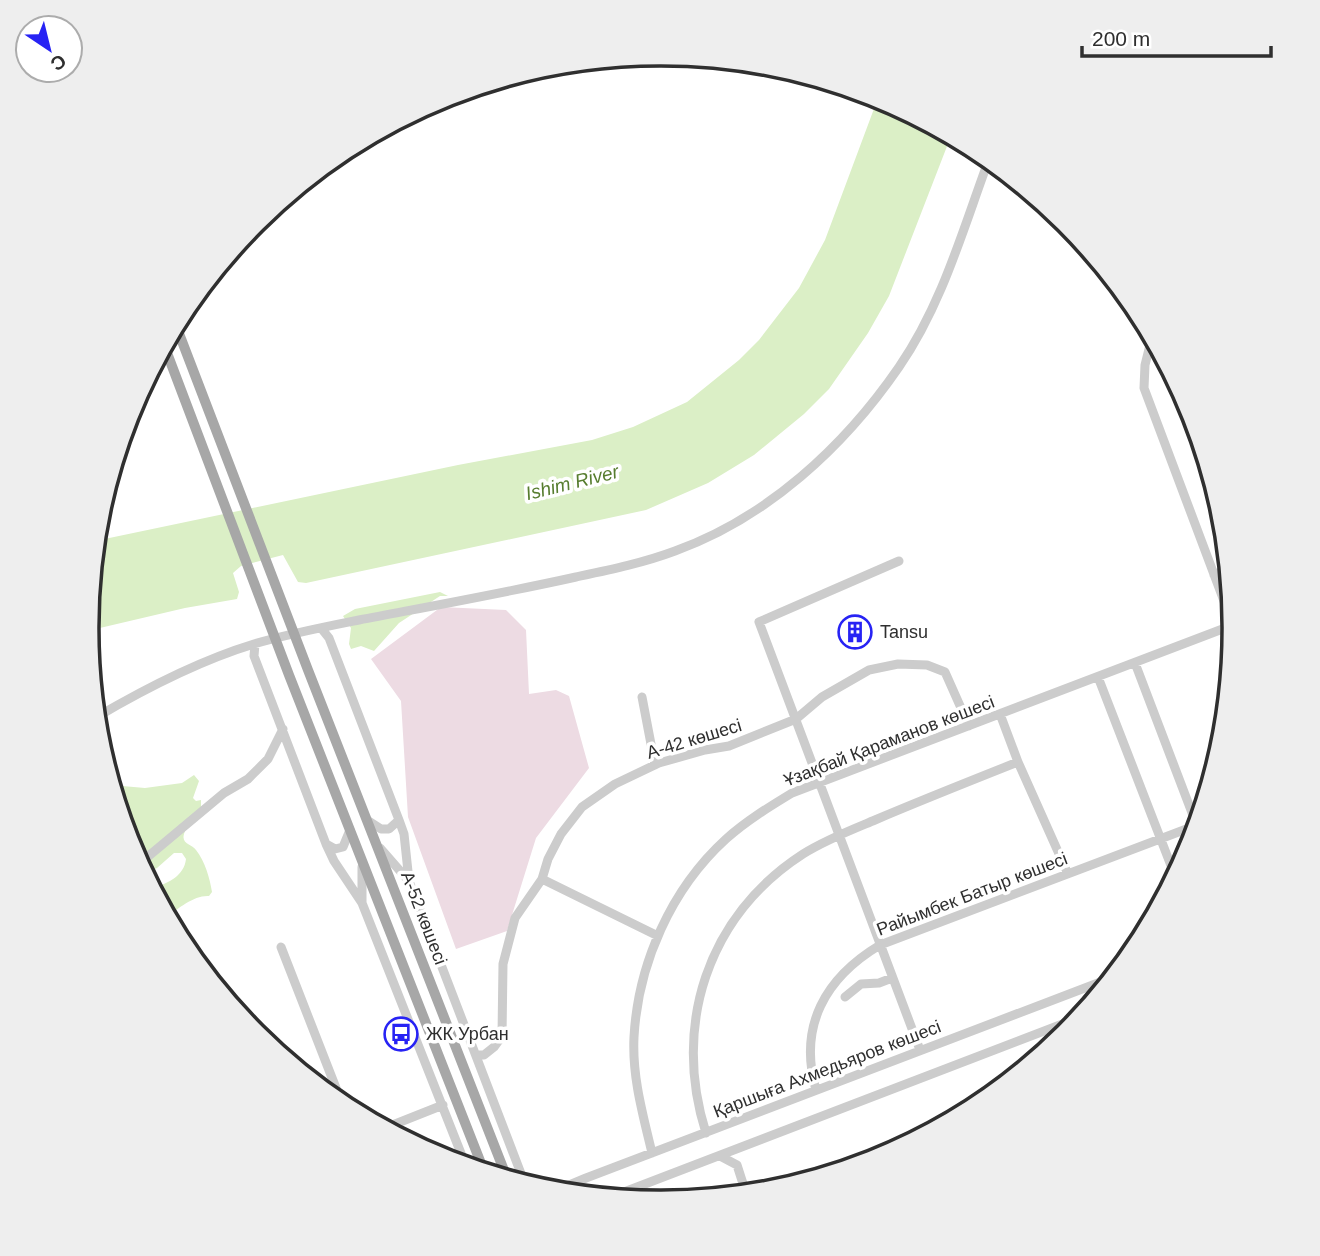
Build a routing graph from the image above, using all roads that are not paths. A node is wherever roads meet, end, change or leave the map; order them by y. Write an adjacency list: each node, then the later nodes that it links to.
1 (985, 170): 9 (street)
2 (181, 336): 24 (main road, А-52 көшесі)
3 (1148, 351): 7 (street)
4 (168, 357): 26 (main road, А-52 көшесі)
5 (899, 561): 17 (street)
6 (1218, 573): 7 (street)
7 (1213, 575): 8 (street)
8 (1220, 593)
9 (321, 628): 11 (street); 25 (street)
10 (1222, 629): 12 (street, Ұзақбай Қараманов көшесі)
11 (255, 643): 15 (street); 19 (street)
12 (1135, 663): 13 (street, Ұзақбай Қараманов көшесі); 23 (street)
13 (1098, 677): 16 (street, Ұзақбай Қараманов көшесі); 29 (street)
14 (642, 697): 21 (street)
15 (105, 713)
16 (999, 714): 18 (street, Ұзақбай Қараманов көшесі); 20 (street)
17 (796, 719): 18 (street, А-42 көшесі); 21 (street, А-42 көшесі); 22 (street)
18 (969, 726): 22 (street, Ұзақбай Қараманов көшесі)
19 (283, 729): 30 (street); 32 (street)
20 (1018, 762): 28 (street); 35 (street)
21 (655, 765): 36 (street, А-42 көшесі)
22 (818, 784): 28 (street); 40 (street, Ұзақбай Қараманов көшесі)
23 (1191, 810)
24 (367, 820): 25 (street); 31 (main road, А-52 көшесі)
25 (399, 820): 37 (street)
26 (350, 830): 30 (street); 33 (main road, А-52 көшесі)
27 (1184, 830): 29 (street, Райымбек Батыр көшесі)
28 (838, 836): 42 (street); 56 (street)
29 (1161, 839): 34 (street); 35 (street, Райымбек Батыр көшесі)
30 (326, 844): 38 (street)
31 (377, 844): 37 (street); 44 (main road, А-52 көшесі)
32 (147, 857)
33 (362, 858): 38 (street); 45 (main road, А-52 көшесі)
34 (1170, 863)
35 (1068, 874): 42 (street, Райымбек Батыр көшесі)
36 (542, 879): 40 (street); 51 (street, А-42 көшесі)
37 (409, 881): 39 (street)
38 (362, 903): 41 (street)
39 (427, 929): 44 (street); 51 (street)
40 (658, 936): 58 (street, Ұзақбай Қараманов көшесі)
41 (378, 944): 45 (street); 54 (street)
42 (880, 945): 46 (street); 53 (street, Райымбек Батыр көшесі)
43 (281, 947): 52 (street)
44 (419, 954): 61 (main road, А-52 көшесі)
45 (404, 962): 60 (main road, А-52 көшесі)
46 (892, 978): 48 (street); 50 (street)
47 (1093, 985): 50 (street, Қаршыға Ахмедьяров көшесі)
48 (845, 997)
49 (1055, 1027): 59 (street)
50 (920, 1050): 53 (street, Қаршыға Ахмедьяров көшесі)
51 (478, 1055): 62 (street)
52 (335, 1085)
53 (816, 1090): 56 (street, Қаршыға Ахмедьяров көшесі)
54 (443, 1105): 55 (street); 57 (street)
55 (396, 1123)
56 (706, 1133): 58 (street, Қаршыға Ахмедьяров көшесі)
57 (461, 1153)
58 (652, 1153): 64 (street, Қаршыға Ахмедьяров көшесі)
59 (720, 1156): 63 (street); 65 (street)
60 (480, 1160)
61 (502, 1166)
62 (520, 1171)
63 (743, 1183)
64 (578, 1184)
65 (633, 1189)

